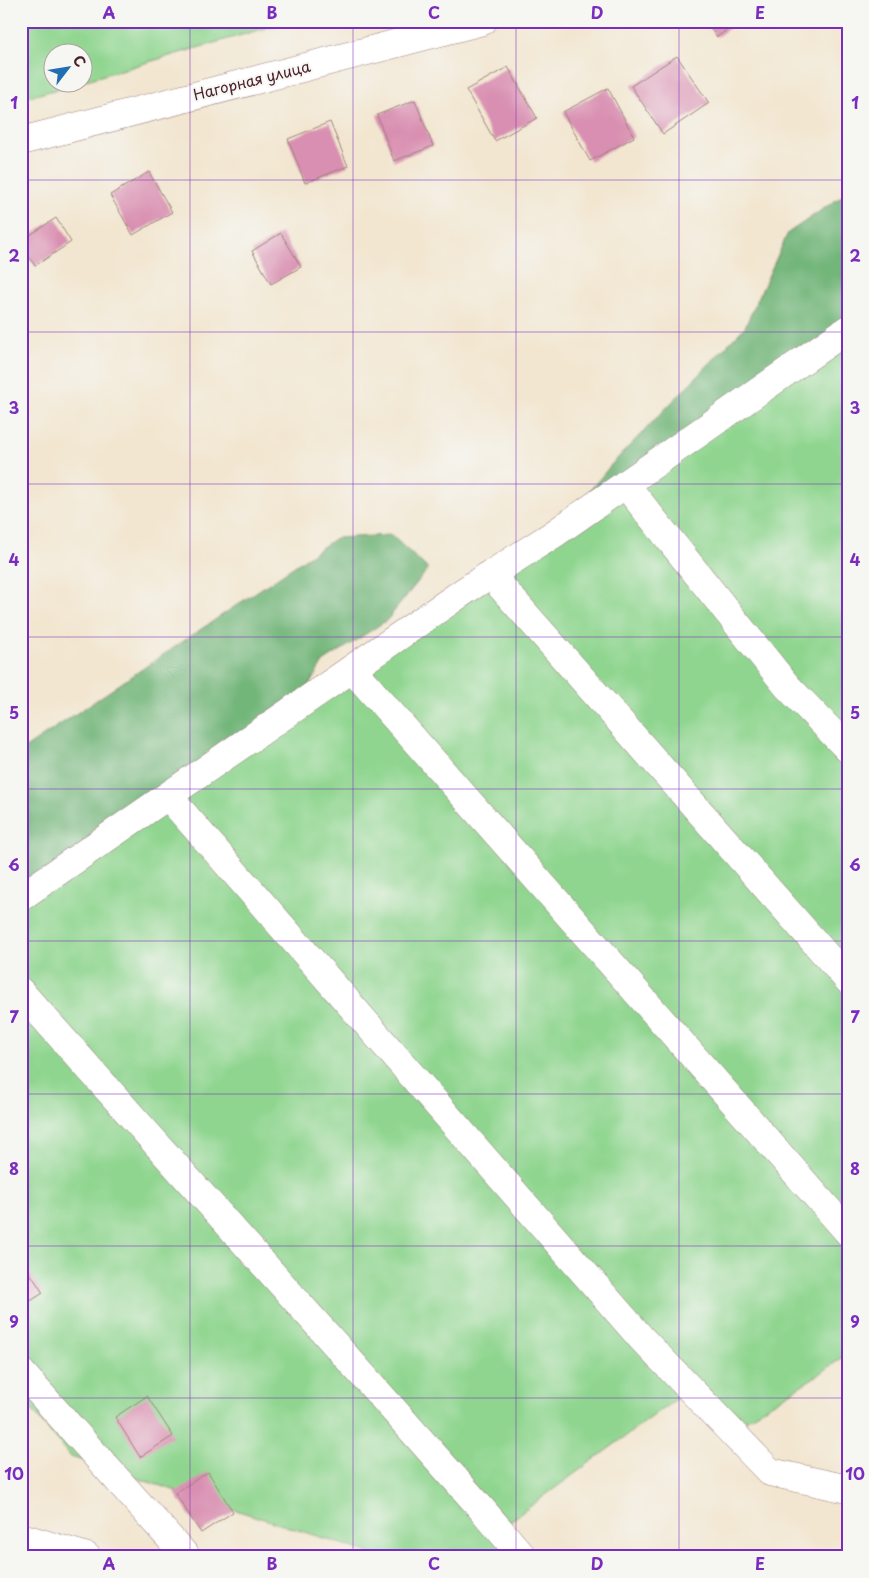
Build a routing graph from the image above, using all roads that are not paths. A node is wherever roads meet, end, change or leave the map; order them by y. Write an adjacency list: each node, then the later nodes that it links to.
1 (483, 21): 2 (street, Нагорная улица)
2 (21, 141)
3 (848, 329): 4 (street)
4 (626, 484): 5 (street); 7 (street)
5 (490, 574): 6 (street); 10 (street)
6 (352, 669): 8 (street); 12 (street)
7 (848, 749)
8 (168, 796): 9 (street); 14 (street)
9 (21, 897)
10 (848, 980)
11 (21, 992): 18 (street)
12 (848, 1232)
13 (21, 1372): 16 (street)
14 (848, 1489)
15 (21, 1537): 17 (street)
16 (185, 1555)
17 (87, 1557)
18 (523, 1557)

